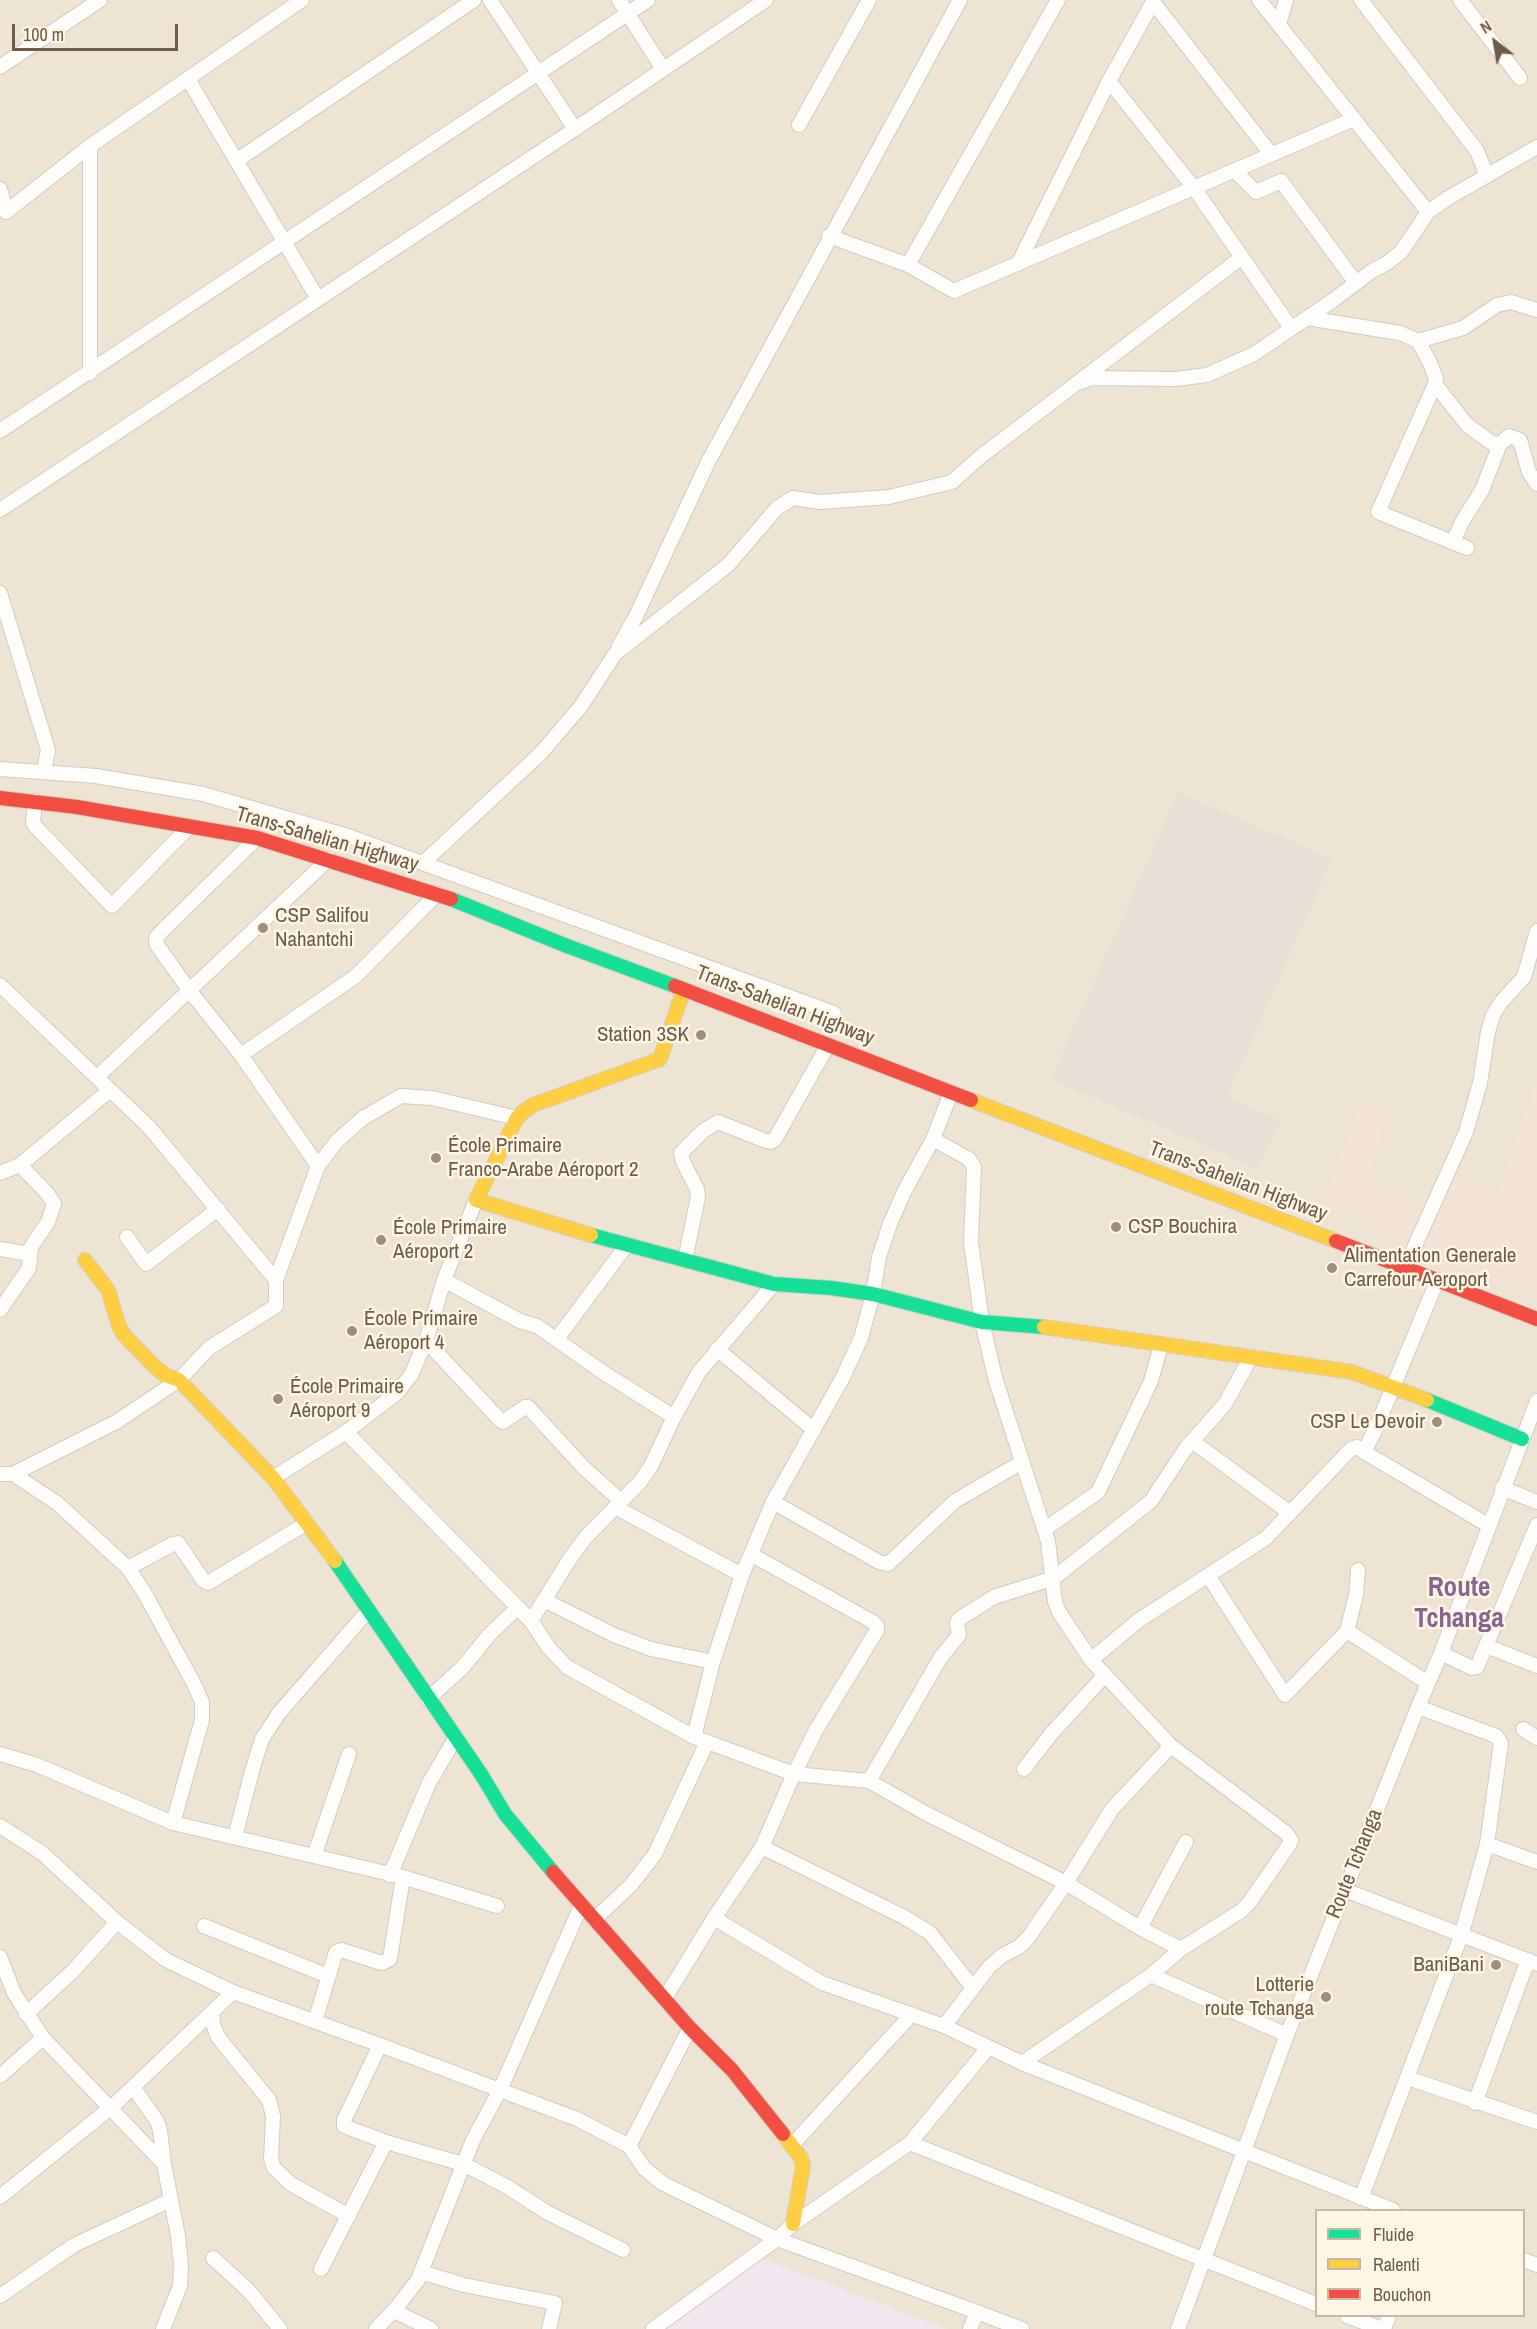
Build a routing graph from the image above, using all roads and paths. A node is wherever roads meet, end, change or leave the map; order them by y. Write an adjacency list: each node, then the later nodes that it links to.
1 (100, 0): 20 (street)
2 (277, 0): 17 (street)
3 (302, 0): 17 (street)
4 (474, 0): 32 (street)
5 (490, 0): 22 (street)
6 (619, 0): 18 (street)
7 (648, 0): 18 (street)
8 (869, 0): 27 (street)
9 (960, 0): 38 (street)
10 (1058, 0): 42 (street)
11 (1259, 0): 19 (street)
12 (1286, 0): 19 (street)
13 (1361, 0): 34 (street)
14 (1460, 0): 23 (street)
15 (1153, 1): 25 (street); 31 (street)
16 (757, 2): 21 (street)
17 (285, 12): 24 (street)
18 (628, 14): 21 (street); 22 (street)
19 (1279, 24): 26 (street)
20 (0, 67)
21 (663, 69): 28 (street)
22 (538, 73): 28 (street); 39 (street)
23 (1520, 78)
24 (188, 79): 29 (street); 32 (street)
25 (1109, 81): 35 (street); 41 (street)
26 (1354, 119): 31 (street); 37 (street)
27 (799, 125)
28 (575, 129): 44 (street)
29 (90, 146): 36 (street); 49 (street)
30 (1537, 147): 34 (street)
31 (1271, 154): 33 (street)
32 (236, 161): 39 (street)
33 (1234, 170): 35 (street); 43 (street)
34 (1487, 176): 37 (street)
35 (1194, 188): 40 (street); 41 (street)
36 (0, 189)
37 (1428, 212): 43 (street)
38 (829, 236): 42 (street); 59 (street)
39 (284, 242): 44 (street); 49 (street)
40 (1242, 257): 47 (street); 51 (street)
41 (1018, 264): 42 (street)
42 (908, 265)
43 (1356, 283): 46 (street)
44 (318, 299): 55 (street)
45 (1537, 310): 48 (street)
46 (1307, 318): 47 (street); 48 (street)
47 (1291, 328): 51 (street)
48 (1418, 341): 50 (street)
49 (90, 373): 52 (street)
50 (1435, 384): 53 (street); 56 (street)
51 (1073, 386): 59 (street)
52 (0, 431)
53 (1500, 444): 54 (street); 56 (street)
54 (1537, 484)
55 (0, 510)
56 (1454, 542): 57 (street)
57 (1467, 548)
58 (0, 592): 61 (street)
59 (615, 654): 67 (street)
60 (0, 769): 61 (street)
61 (44, 771): 67 (street)
62 (0, 798): 63 (main road, Trans-Sahelian Highway)
63 (35, 801): 64 (main road, Trans-Sahelian Highway); 64 (street)
64 (190, 826): 65 (main road, Trans-Sahelian Highway)
65 (257, 838): 66 (main road, Trans-Sahelian Highway); 73 (street)
66 (328, 859): 68 (main road, Trans-Sahelian Highway); 73 (street)
67 (424, 862): 74 (street)
68 (437, 894): 72 (main road, Trans-Sahelian Highway); 76 (street)
69 (1537, 931): 70 (street)
70 (1531, 978): 93 (street)
71 (0, 985): 77 (street)
72 (684, 989): 75 (main road, Trans-Sahelian Highway); 80 (main road)
73 (189, 990): 76 (street); 77 (street)
74 (834, 1013)
75 (828, 1045): 79 (main road, Trans-Sahelian Highway); 92 (street)
76 (241, 1055): 83 (street)
77 (97, 1077): 78 (street)
78 (110, 1090): 82 (street); 86 (street)
79 (951, 1093): 81 (street); 93 (main road, Trans-Sahelian Highway)
80 (517, 1118): 83 (street); 85 (main road)
81 (933, 1138): 98 (street); 101 (street)
82 (20, 1165): 84 (street); 90 (street)
83 (318, 1166): 94 (street)
84 (0, 1173)
85 (476, 1200): 88 (main road); 95 (street)
86 (218, 1209): 87 (street); 94 (street)
87 (127, 1237)
88 (626, 1246): 92 (main road); 102 (street)
89 (0, 1249): 90 (street)
90 (30, 1254): 99 (street)
91 (85, 1260): 107 (main road)
92 (685, 1260): 97 (main road)
93 (1405, 1268): 96 (main road, Trans-Sahelian Highway)
94 (276, 1280): 107 (street)
95 (444, 1280): 102 (street); 103 (street)
96 (1437, 1281): 100 (main road, Trans-Sahelian Highway); 108 (street)
97 (774, 1284): 98 (main road); 105 (street)
98 (873, 1294): 101 (main road); 111 (street)
99 (0, 1310)
100 (1537, 1319)
101 (982, 1322): 104 (main road); 116 (street)
102 (556, 1340): 110 (street)
103 (426, 1341): 112 (street); 122 (street)
104 (1161, 1345): 106 (main road); 127 (street)
105 (717, 1349): 110 (street); 111 (street)
106 (1251, 1357): 108 (main road); 114 (street)
107 (178, 1380): 117 (street); 118 (main road)
108 (1394, 1387): 113 (main road); 115 (street)
109 (1537, 1401): 113 (street, Route Tchanga)
110 (674, 1417): 122 (street)
111 (814, 1430): 120 (street)
112 (346, 1432): 118 (street); 135 (street)
113 (1522, 1439): 119 (street, Route Tchanga)
114 (1192, 1441): 123 (street); 133 (street)
115 (1364, 1452): 123 (street); 126 (street)
116 (1023, 1462): 120 (street); 127 (street)
117 (7, 1474): 129 (street)
118 (273, 1478): 124 (main road)
119 (1502, 1488): 121 (street); 126 (street, Route Tchanga)
120 (773, 1502): 128 (street)
121 (1537, 1502)
122 (618, 1504): 131 (street); 134 (street)
123 (1290, 1513): 132 (street)
124 (307, 1523): 129 (street); 136 (main road)
125 (1537, 1525): 139 (street)
126 (1488, 1526): 140 (street, Route Tchanga)
127 (1045, 1529): 133 (street)
128 (752, 1555): 131 (street); 156 (street)
129 (128, 1568): 158 (street)
130 (1358, 1570): 138 (street)
131 (742, 1575): 142 (street)
132 (1209, 1577): 138 (street); 141 (street)
133 (1054, 1578): 141 (street); 157 (street)
134 (544, 1600): 137 (street); 142 (street)
135 (517, 1608): 137 (street); 146 (street)
136 (369, 1611): 146 (main road); 160 (street)
137 (531, 1621): 151 (street)
138 (1347, 1631): 145 (street)
139 (1486, 1646): 140 (street); 143 (street)
140 (1441, 1653): 145 (street, Route Tchanga)
141 (1091, 1660): 144 (street)
142 (713, 1662): 151 (street)
143 (1537, 1666)
144 (1105, 1675): 152 (street); 155 (street)
145 (1428, 1683): 147 (street, Route Tchanga)
146 (428, 1699): 149 (main road)
147 (1418, 1707): 162 (street); 168 (street, Route Tchanga)
148 (1523, 1729): 150 (street)
149 (456, 1737): 166 (street); 170 (main road)
150 (1537, 1738)
151 (701, 1740): 156 (street); 172 (street)
152 (1171, 1746): 167 (street); 177 (street)
153 (349, 1754): 164 (street)
154 (0, 1755): 158 (street)
155 (1024, 1768)
156 (794, 1774): 157 (street); 163 (street)
157 (869, 1781): 167 (street)
158 (173, 1823): 160 (street)
159 (0, 1826): 173 (street)
160 (235, 1837): 164 (street)
161 (1186, 1842): 175 (street)
162 (1487, 1844): 165 (street); 176 (street)
163 (762, 1847): 171 (street); 182 (street)
164 (314, 1856): 166 (street)
165 (1537, 1862)
166 (397, 1876): 169 (street); 181 (street)
167 (1066, 1883): 175 (street); 182 (street)
168 (1345, 1890): 176 (street); 191 (street, Route Tchanga)
169 (497, 1906)
170 (581, 1906): 172 (main road); 199 (street)
171 (714, 1918): 184 (street); 187 (street)
172 (594, 1920): 184 (main road)
173 (117, 1922): 183 (street); 186 (street)
174 (204, 1926): 181 (street)
175 (1140, 1928): 177 (street)
176 (1461, 1936): 179 (street); 197 (street)
177 (1181, 1949): 180 (street)
178 (0, 1957): 186 (street)
179 (1532, 1962): 200 (street)
180 (1151, 1975): 191 (street); 195 (street)
181 (328, 1976): 188 (street)
182 (973, 1988): 189 (street)
183 (232, 1992): 185 (street); 188 (street)
184 (665, 1998): 190 (main road)
185 (212, 2012): 198 (street); 214 (street)
186 (26, 2014): 192 (street)
187 (912, 2014): 189 (street); 205 (street)
188 (315, 2021): 193 (street)
189 (944, 2026): 194 (street)
190 (690, 2028): 205 (main road); 206 (street)
191 (1287, 2035): 207 (street, Route Tchanga)
192 (43, 2038): 196 (street); 201 (street)
193 (380, 2045): 199 (street); 203 (street)
194 (988, 2048): 195 (street); 204 (street)
195 (1022, 2063): 207 (street)
196 (0, 2076)
197 (1408, 2079): 200 (street); 211 (street)
198 (134, 2087): 201 (street); 208 (street)
199 (500, 2090): 206 (street); 209 (street)
200 (1475, 2103): 202 (street)
201 (109, 2108): 208 (street); 210 (street)
202 (1537, 2122)
203 (386, 2142): 209 (street); 214 (street)
204 (910, 2143): 215 (street); 219 (street)
205 (792, 2145): 215 (main road)
206 (629, 2146): 216 (street)
207 (1244, 2151): 211 (street); 219 (street, Route Tchanga)
208 (164, 2164): 212 (street)
209 (463, 2164): 217 (street); 221 (street)
210 (1, 2194)
211 (1361, 2198): 213 (street)
212 (171, 2200): 222 (street); 227 (street)
213 (1388, 2209)
214 (349, 2216): 220 (street)
215 (794, 2224): 216 (street)
216 (777, 2239): 225 (street); 232 (street)
217 (623, 2250)
218 (213, 2258): 228 (street)
219 (1204, 2261): 223 (street); 235 (street, Route Tchanga)
220 (321, 2269)
221 (421, 2272): 224 (street); 231 (street)
222 (0, 2296)
223 (1315, 2303)
224 (394, 2311): 229 (street); 230 (street)
225 (977, 2312): 233 (street); 234 (street)
226 (1350, 2317): 236 (street)
227 (163, 2329)
228 (280, 2329)
229 (376, 2329)
230 (431, 2329)
231 (549, 2329)
232 (653, 2329)
233 (970, 2329)
234 (1022, 2329)
235 (1178, 2329)
236 (1383, 2329)

